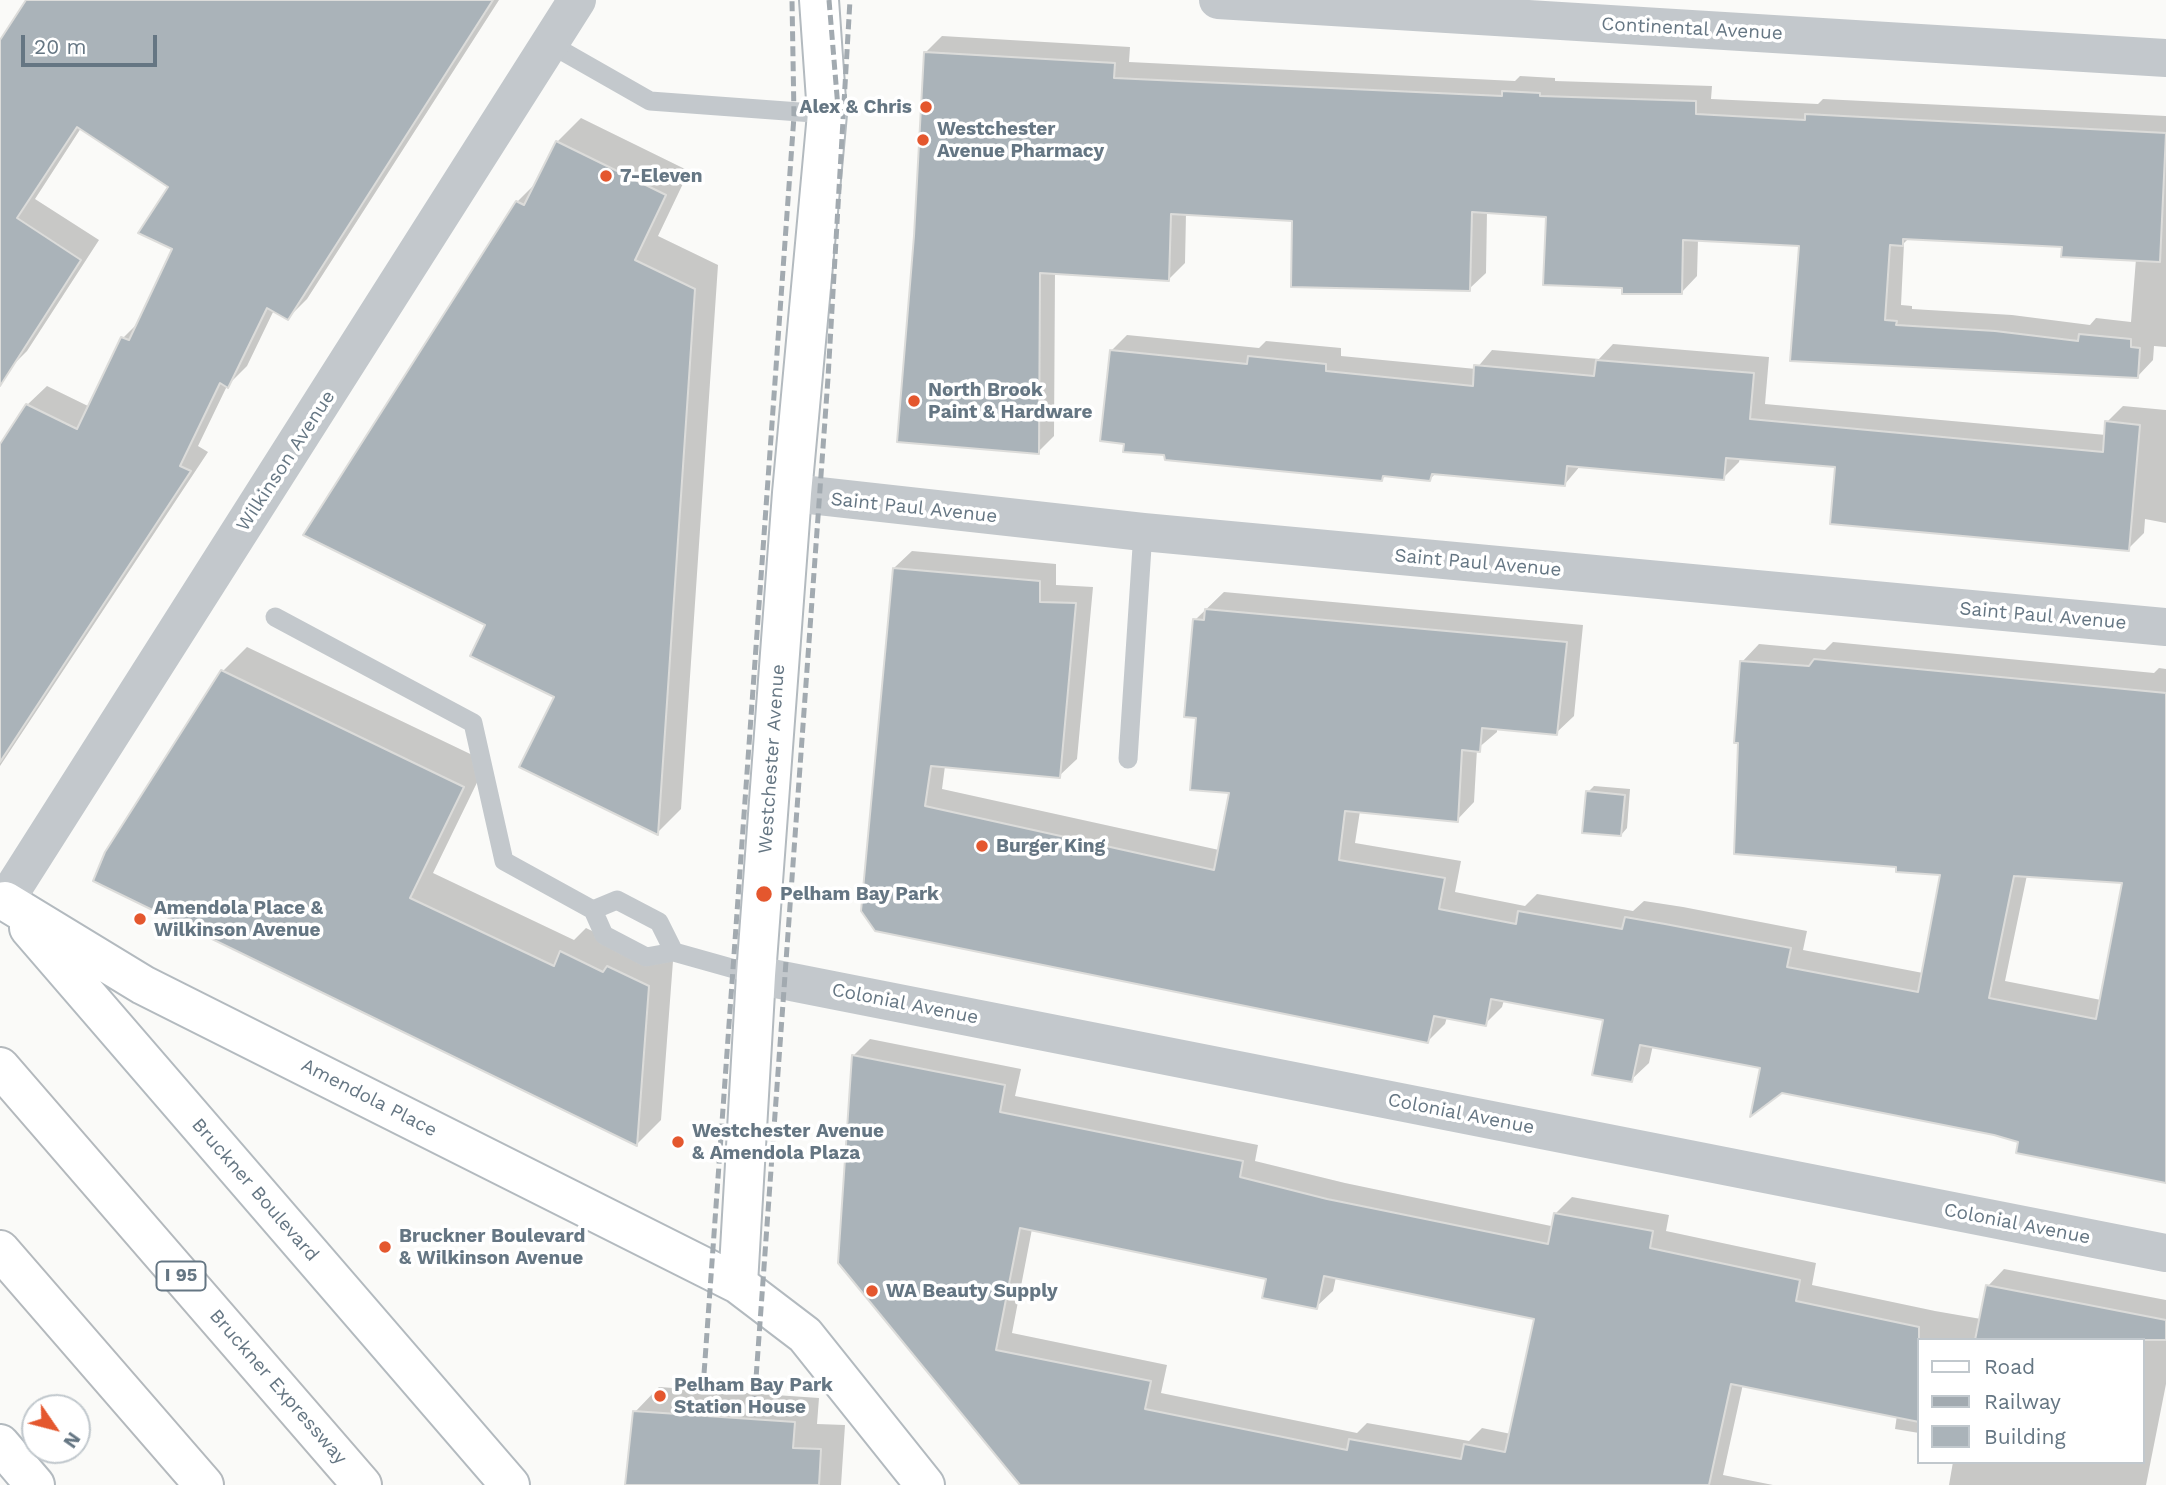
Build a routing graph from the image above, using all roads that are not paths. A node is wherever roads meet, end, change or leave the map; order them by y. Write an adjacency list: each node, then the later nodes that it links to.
1 (577, 0): 4 (street, Wilkinson Avenue)
2 (819, 0): 6 (main road, Westchester Avenue)
3 (1218, 0): 5 (street, Continental Avenue)
4 (550, 44): 6 (lane); 12 (street, Wilkinson Avenue)
5 (2166, 58)
6 (827, 114): 7 (main road, Westchester Avenue)
7 (792, 493): 8 (street, Saint Paul Avenue); 15 (main road, Westchester Avenue)
8 (1143, 532): 10 (street, Saint Paul Avenue); 11 (lane)
9 (275, 617): 13 (lane)
10 (2166, 627)
11 (1128, 759)
12 (1, 905): 19 (main road, Amendola Place); 24 (main road, Bruckner Boulevard)
13 (593, 910): 14 (lane); 14 (lane)
14 (674, 952): 15 (lane)
15 (756, 975): 18 (street, Colonial Avenue); 19 (main road, Westchester Avenue)
16 (0, 1067): 23 (main road, Bruckner Expressway / I 95)
17 (0, 1250): 22 (main road)
18 (2166, 1253)
19 (738, 1284): 25 (main road)
20 (0, 1444): 21 (main road)
21 (36, 1485)
22 (204, 1485)
23 (362, 1485)
24 (510, 1485)
25 (925, 1485)

